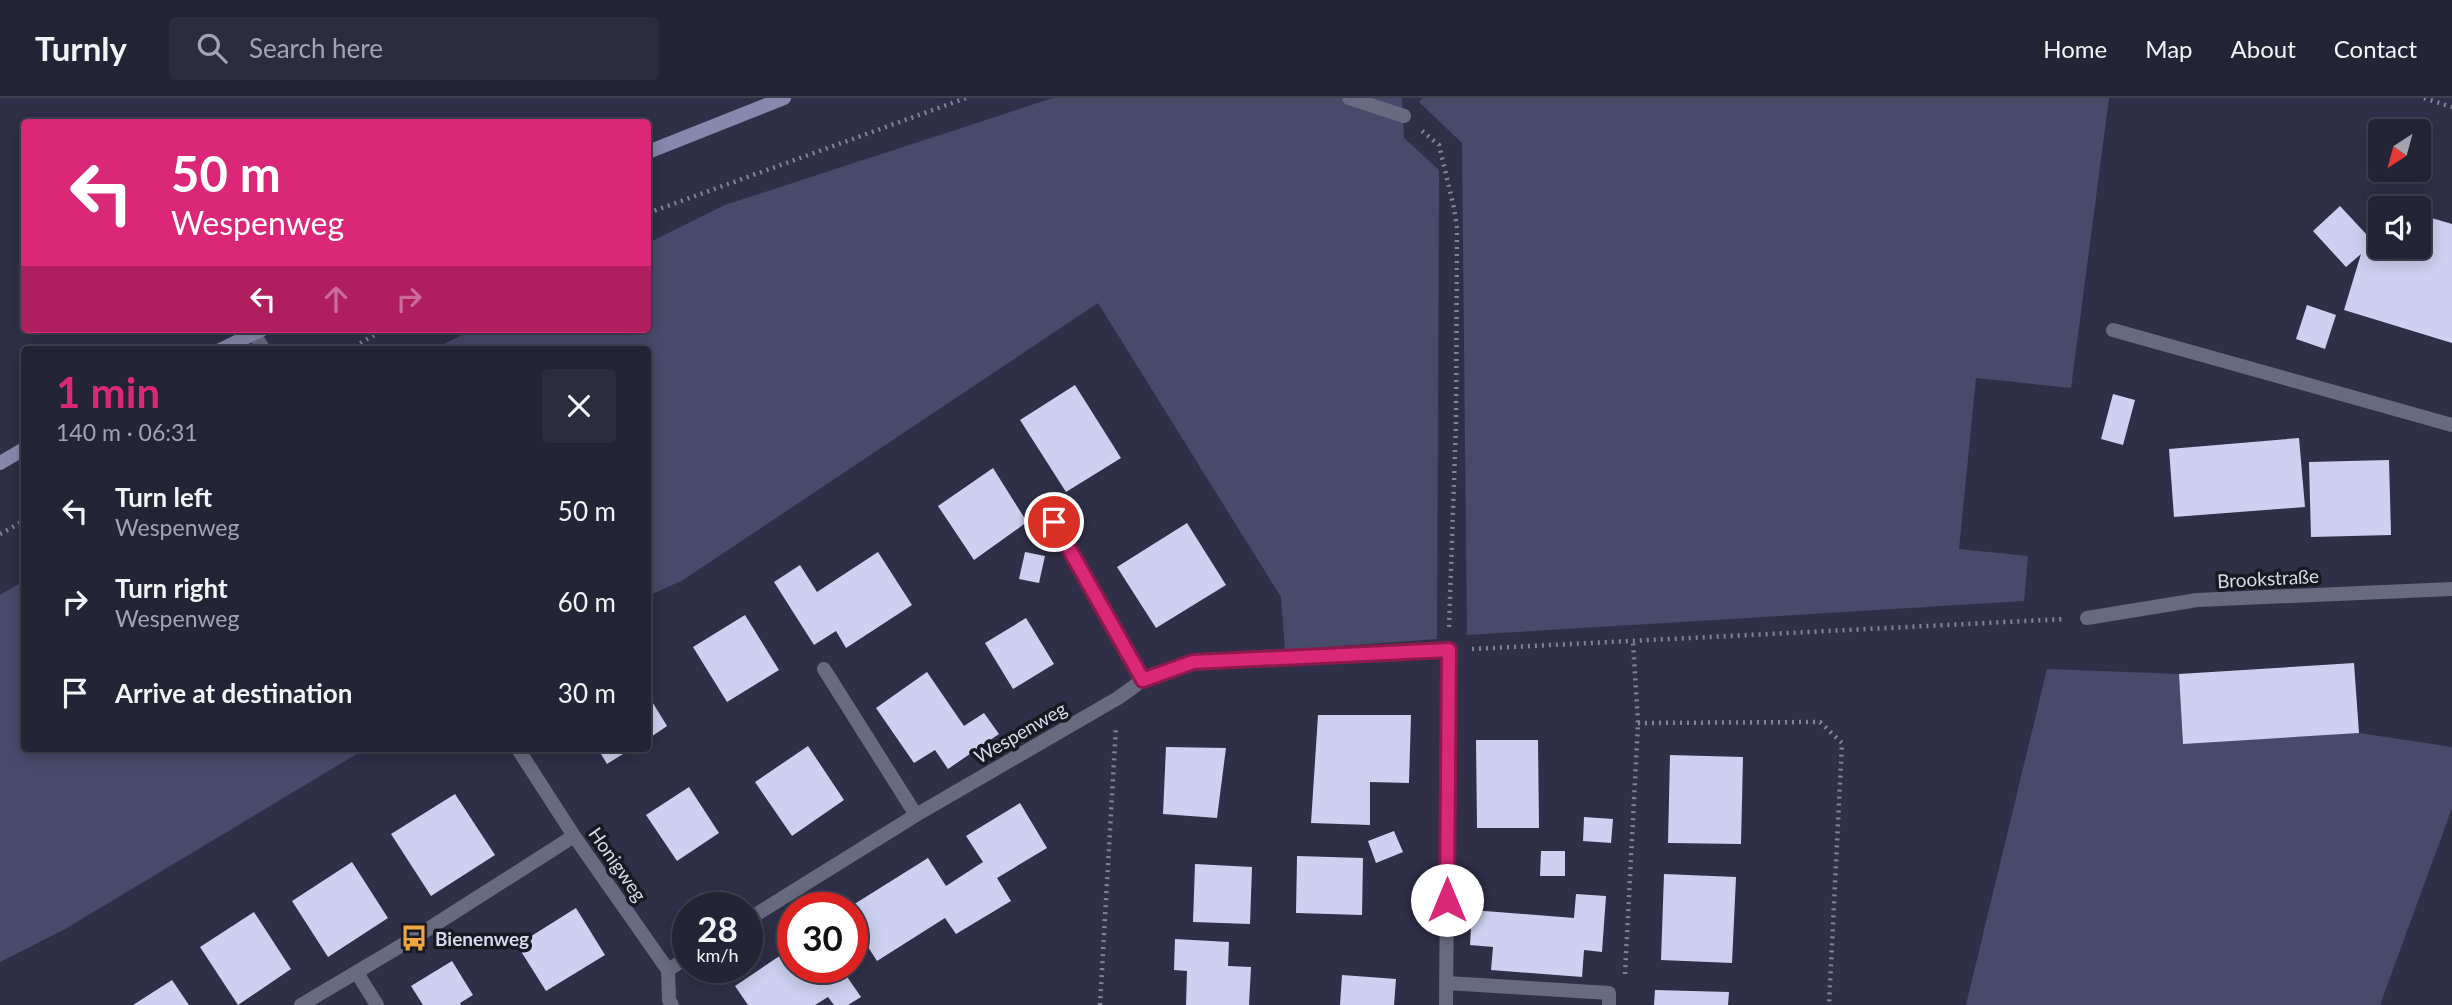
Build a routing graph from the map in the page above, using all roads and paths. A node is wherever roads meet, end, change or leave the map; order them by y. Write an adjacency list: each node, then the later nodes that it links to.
1 (784, 98): 7 (street)
2 (966, 98): 8 (path)
3 (1349, 98): 6 (street)
4 (2424, 98): 5 (path)
5 (2452, 107)
6 (1404, 116): 23 (path)
7 (651, 151)
8 (651, 211)
9 (2113, 330): 14 (street)
10 (255, 333): 12 (street)
11 (378, 333): 13 (path)
12 (228, 346)
13 (355, 346)
14 (2452, 425)
15 (21, 451): 16 (street)
16 (0, 463)
17 (1054, 522): 25 (street)
18 (21, 523): 19 (path)
19 (0, 534)
20 (2452, 589): 21 (street, Brookstraße)
21 (2087, 618): 22 (path)
22 (1633, 642): 23 (path); 27 (path)
23 (1449, 650): 25 (street, Wespenweg); 35 (street)
24 (824, 669): 29 (street)
25 (1143, 680): 26 (street, Wespenweg)
26 (1118, 698): 29 (street, Wespenweg); 40 (path)
27 (1638, 723): 36 (path); 42 (path)
28 (520, 752): 30 (street, Honigweg)
29 (916, 815): 31 (street, Wespenweg)
30 (574, 836): 33 (street, Honigweg); 34 (street)
31 (763, 910)
32 (672, 967): 33 (street)
33 (668, 970): 39 (street)
34 (357, 973): 37 (street); 38 (street)
35 (1447, 983): 36 (street); 41 (street)
36 (1609, 999)
37 (301, 1005)
38 (377, 1005)
39 (671, 1005)
40 (1100, 1005)
41 (1446, 1005)
42 (1829, 1005)

